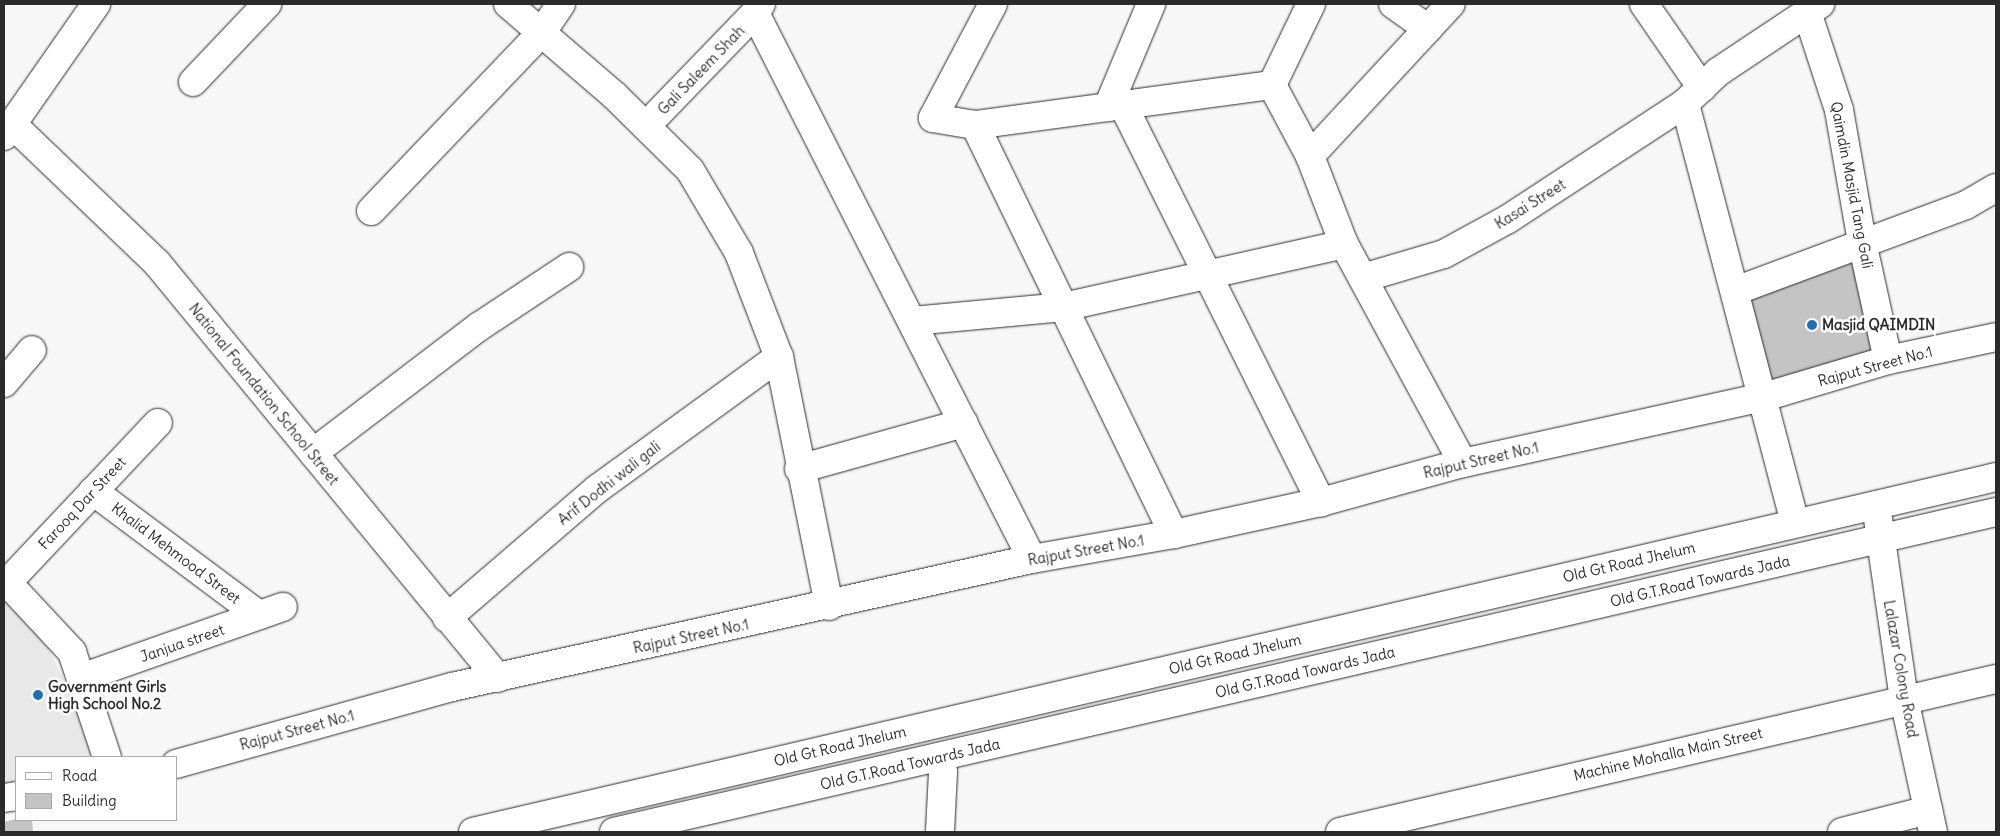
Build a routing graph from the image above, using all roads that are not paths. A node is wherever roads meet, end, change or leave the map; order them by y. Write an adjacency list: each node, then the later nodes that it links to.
1 (96, 4): 21 (street)
2 (267, 4): 15 (street)
3 (508, 4): 14 (street)
4 (561, 4): 14 (street)
5 (993, 4): 19 (street)
6 (1150, 4): 18 (street)
7 (1311, 4): 16 (street)
8 (1393, 4): 13 (street)
9 (1451, 4): 13 (street)
10 (1644, 4): 17 (street)
11 (758, 8): 20 (street, Gali Saleem Shah); 32 (street)
12 (1813, 8): 17 (street, Kasai Street); 25 (street, Qaimdin Masjid Tang Gali)
13 (1428, 29): 22 (street)
14 (542, 32): 20 (street); 24 (street)
15 (192, 82)
16 (1272, 85): 18 (street); 22 (street)
17 (1693, 96): 29 (street, Kasai Street); 30 (street)
18 (1116, 106): 19 (street); 28 (street)
19 (975, 125): 31 (street)
20 (646, 126): 35 (street)
21 (8, 130): 41 (street, National Foundation School Street)
22 (1310, 156): 26 (street)
23 (1996, 188): 25 (street)
24 (371, 211)
25 (1862, 242): 30 (street); 36 (street, Qaimdin Masjid Tang Gali)
26 (1344, 244): 28 (street); 29 (street)
27 (569, 267): 41 (street)
28 (1209, 273): 31 (street); 46 (street)
29 (1363, 278): 42 (street)
30 (1735, 291): 38 (street)
31 (1063, 307): 32 (street); 50 (street)
32 (913, 321): 40 (street)
33 (1996, 337): 36 (street, Rajput Street No.1)
34 (32, 350): 37 (street)
35 (779, 357): 43 (street); 56 (street, Arif Dodhi wali gali)
36 (1888, 360): 38 (street, Rajput Street No.1)
37 (4, 384)
38 (1764, 397): 42 (street, Rajput Street No.1); 49 (street)
39 (158, 423): 45 (street, Farooq Dar Street)
40 (964, 423): 43 (street); 52 (street)
41 (313, 453): 56 (street, National Foundation School Street)
42 (1463, 463): 46 (street, Rajput Street No.1)
43 (799, 469): 54 (street)
44 (1996, 477): 47 (street, Old Gt Road Jhelum)
45 (93, 491): 53 (street, Farooq Dar Street); 55 (street, Khalid Mehmood Street)
46 (1321, 502): 50 (street, Rajput Street No.1)
47 (1876, 505): 49 (street, Old Gt Road Jhelum); 51 (street, Lalazar Colony Road)
48 (1996, 512): 51 (street, Old G.T.Road Towards Jada)
49 (1796, 524): 65 (street, Old Gt Road Jhelum)
50 (1174, 534): 52 (street, Rajput Street No.1)
51 (1879, 540): 60 (street, Lalazar Colony Road); 62 (street, Old G.T.Road Towards Jada)
52 (1032, 559): 54 (street, Rajput Street No.1)
53 (5, 581): 57 (street)
54 (829, 606): 58 (street, Rajput Street No.1)
55 (271, 611): 57 (street, Janjua street)
56 (447, 618): 58 (street, National Foundation School Street)
57 (81, 678): 61 (street)
58 (498, 678): 63 (street, Rajput Street No.1)
59 (1996, 679): 60 (street, Machine Mohalla Main Street)
60 (1904, 699): 64 (street, Lalazar Colony Road); 68 (street, Machine Mohalla Main Street)
61 (108, 756)
62 (940, 757): 66 (street, Old G.T.Road Towards Jada); 67 (street)
63 (178, 763)
64 (1930, 821): 69 (street)
65 (473, 832)
66 (614, 832)
67 (940, 832)
68 (1340, 832)
69 (1842, 832)

